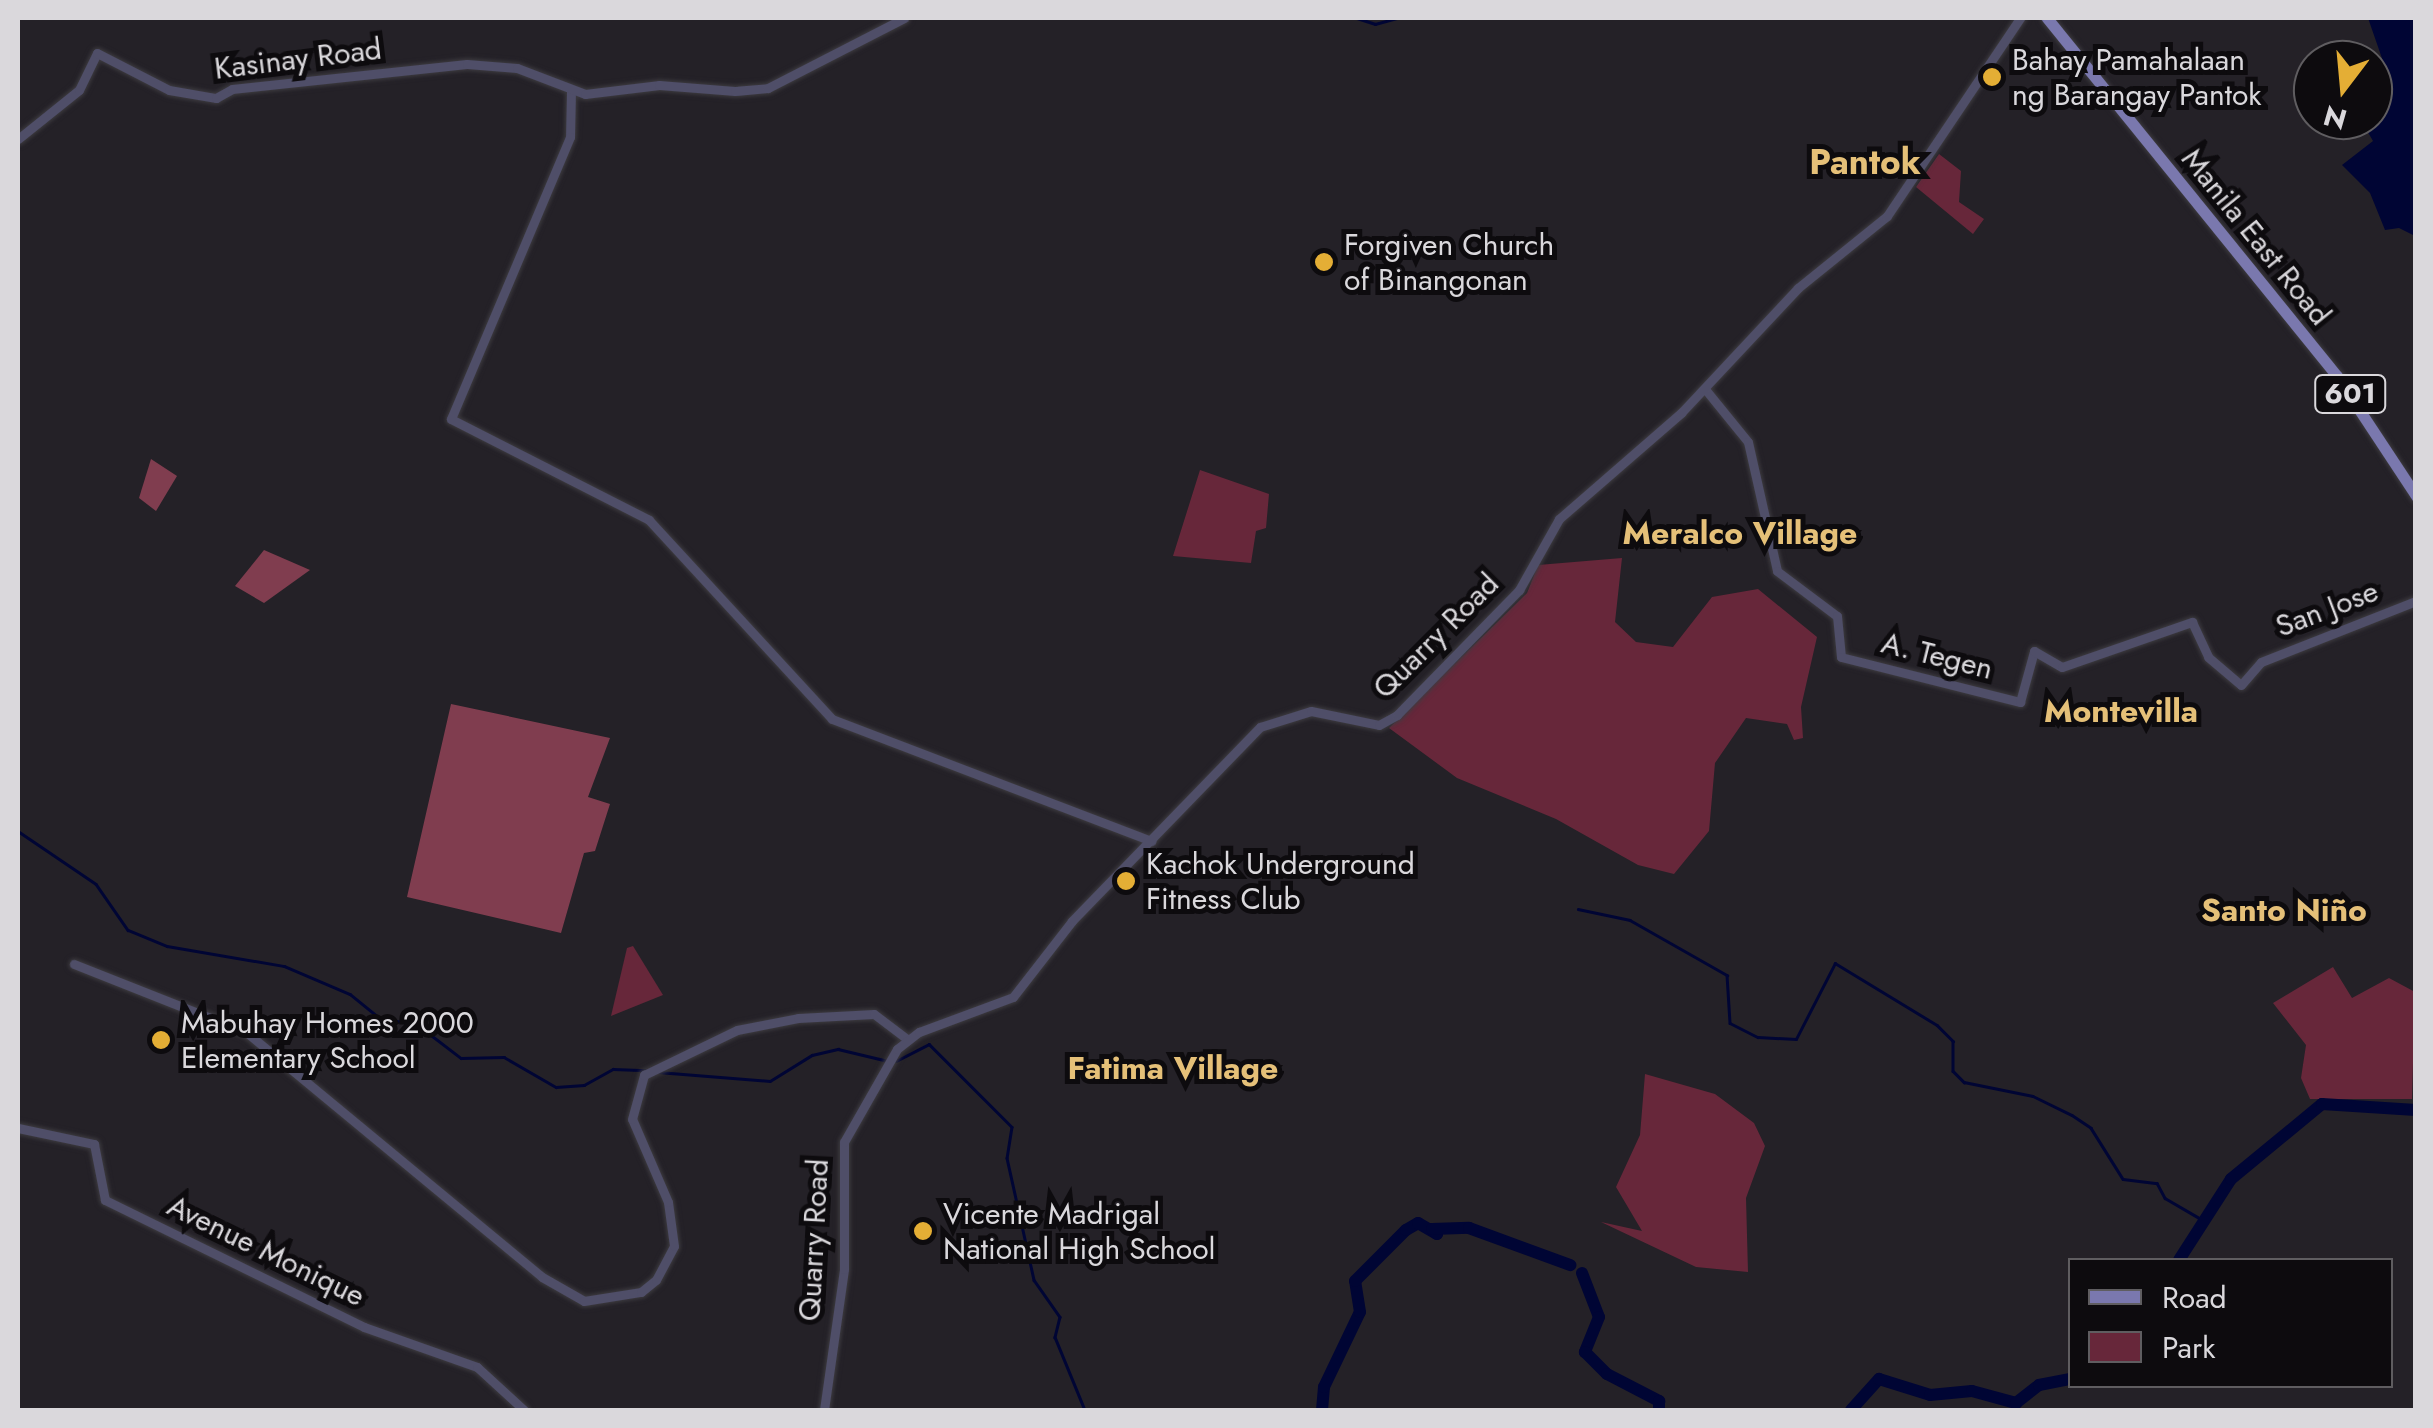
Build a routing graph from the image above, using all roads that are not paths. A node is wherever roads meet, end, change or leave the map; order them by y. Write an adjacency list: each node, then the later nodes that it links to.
1 (904, 18): 4 (street)
2 (2020, 18): 6 (street, Quarry Road)
3 (2047, 18): 7 (main road, Manila East Road / 601)
4 (571, 91): 5 (street, Kasinay Road); 10 (street)
5 (18, 139)
6 (1705, 389): 9 (street, A. Tegen); 10 (street, Quarry Road)
7 (2416, 496)
8 (2416, 601): 9 (street, San Jose)
9 (2020, 702)
10 (1152, 841): 12 (street, Quarry Road)
11 (74, 964): 12 (street)
12 (907, 1039): 15 (street, Quarry Road)
13 (18, 1128): 14 (street, Avenue Monique)
14 (524, 1410)
15 (824, 1410)

